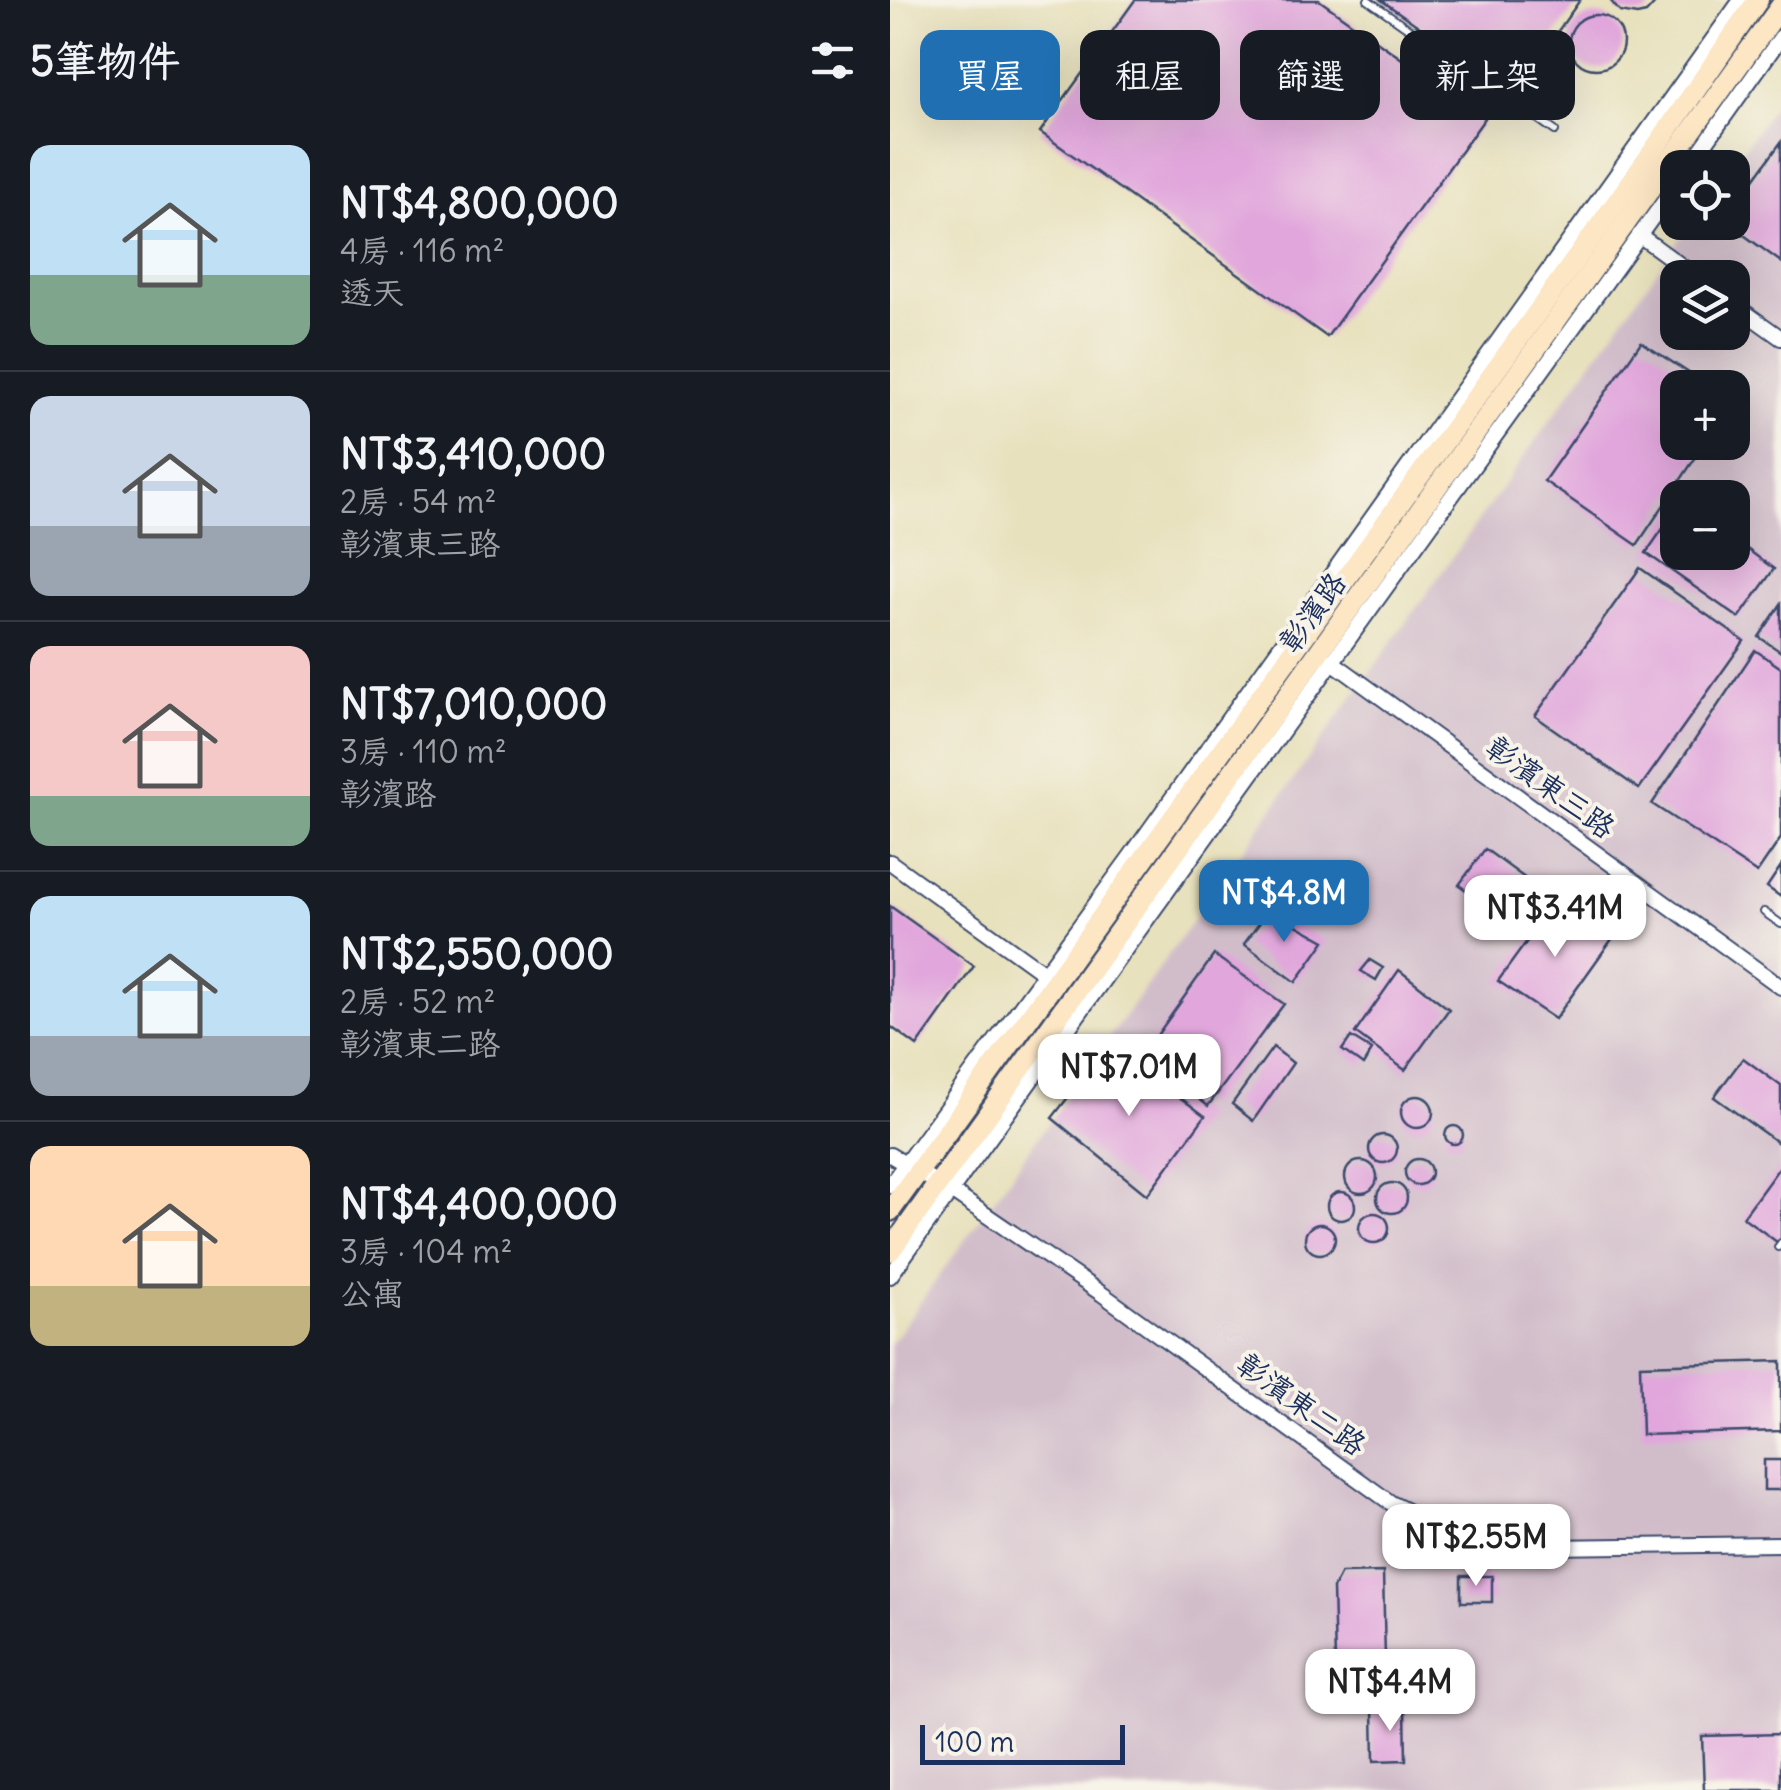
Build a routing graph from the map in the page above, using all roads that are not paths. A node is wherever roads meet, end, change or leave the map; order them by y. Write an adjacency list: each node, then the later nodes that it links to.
1 (1368, 0): 6 (lane)
2 (1742, 0): 13 (street, 彰濱路)
3 (1758, 0): 13 (street, 彰濱路)
4 (1781, 6): 13 (street, 彰濱路)
5 (1781, 38): 7 (street)
6 (1555, 131)
7 (1701, 150)
8 (1660, 206): 9 (street, 彰濱路)
9 (1639, 235): 10 (street); 13 (street, 彰濱路)
10 (1673, 260)
11 (1750, 316): 12 (street)
12 (1781, 338)
13 (1308, 651): 17 (street, 彰濱路); 18 (street, 彰濱東三路); 20 (street, 彰濱路); 22 (street, 彰濱路)
14 (890, 862): 17 (street)
15 (1764, 912): 16 (lane)
16 (1781, 924)
17 (1044, 973): 20 (street, 彰濱路)
18 (1781, 987)
19 (890, 1156): 20 (street, 彰濱東二路)
20 (910, 1169): 21 (street, 彰濱路); 22 (street, 彰濱東二路); 23 (street, 彰濱路)
21 (890, 1185)
22 (944, 1188): 24 (street, 彰濱路); 25 (street, 彰濱路); 26 (street, 彰濱東二路)
23 (890, 1212)
24 (890, 1251)
25 (890, 1276)
26 (1781, 1544)

